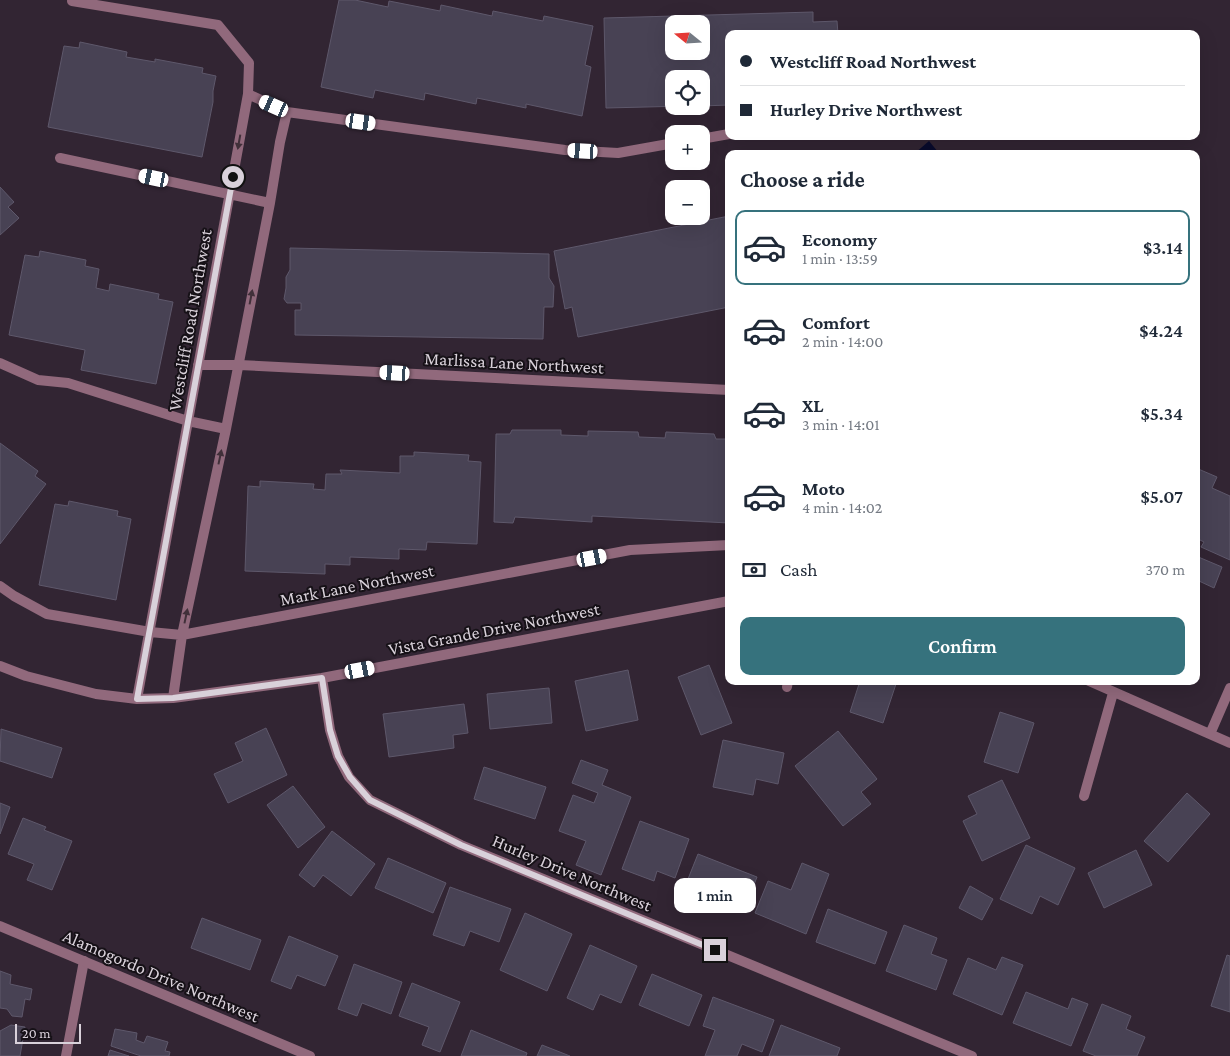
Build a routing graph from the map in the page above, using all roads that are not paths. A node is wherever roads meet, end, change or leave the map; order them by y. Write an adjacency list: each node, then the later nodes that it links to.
1 (72, 1): 2 (street, Westcliff Road Northwest)
2 (248, 94): 3 (street); 8 (street, Westcliff Road Northwest, one-way to 8)
3 (287, 112): 6 (street); 9 (street)
4 (725, 135): 5 (street)
5 (710, 137)
6 (665, 145)
7 (60, 158): 8 (street)
8 (230, 193): 9 (street); 11 (street, Westcliff Road Northwest)
9 (270, 203): 12 (street, one-way to 9)
10 (0, 363): 14 (street)
11 (198, 365): 12 (street, Marlissa Lane Northwest); 14 (street, Westcliff Road Northwest)
12 (238, 365): 13 (street, Marlissa Lane Northwest); 15 (street)
13 (725, 390)
14 (188, 421): 15 (street); 19 (street, Westcliff Road Northwest)
15 (226, 429): 20 (street, one-way to 15)
16 (725, 545): 20 (street, Mark Lane Northwest)
17 (0, 586): 19 (street, Mark Lane Northwest)
18 (725, 602): 22 (street, Vista Grande Drive Northwest)
19 (150, 632): 20 (street, Mark Lane Northwest); 27 (street, Westcliff Road Northwest)
20 (182, 635): 26 (street)
21 (0, 666): 27 (street, Vista Grande Drive Northwest)
22 (322, 678): 26 (street, Vista Grande Drive Northwest); 35 (street, Hurley Drive Northwest)
23 (1096, 685): 25 (street)
24 (1230, 688): 28 (street)
25 (1113, 693): 28 (street); 30 (street)
26 (173, 698): 27 (street, Vista Grande Drive Northwest)
27 (137, 699)
28 (1210, 734): 29 (street)
29 (1230, 743)
30 (1084, 796)
31 (0, 926): 32 (street, Alamogordo Drive Northwest)
32 (84, 961): 33 (street); 34 (street, Alamogordo Drive Northwest)
33 (66, 1056)
34 (310, 1056)
35 (972, 1056)

